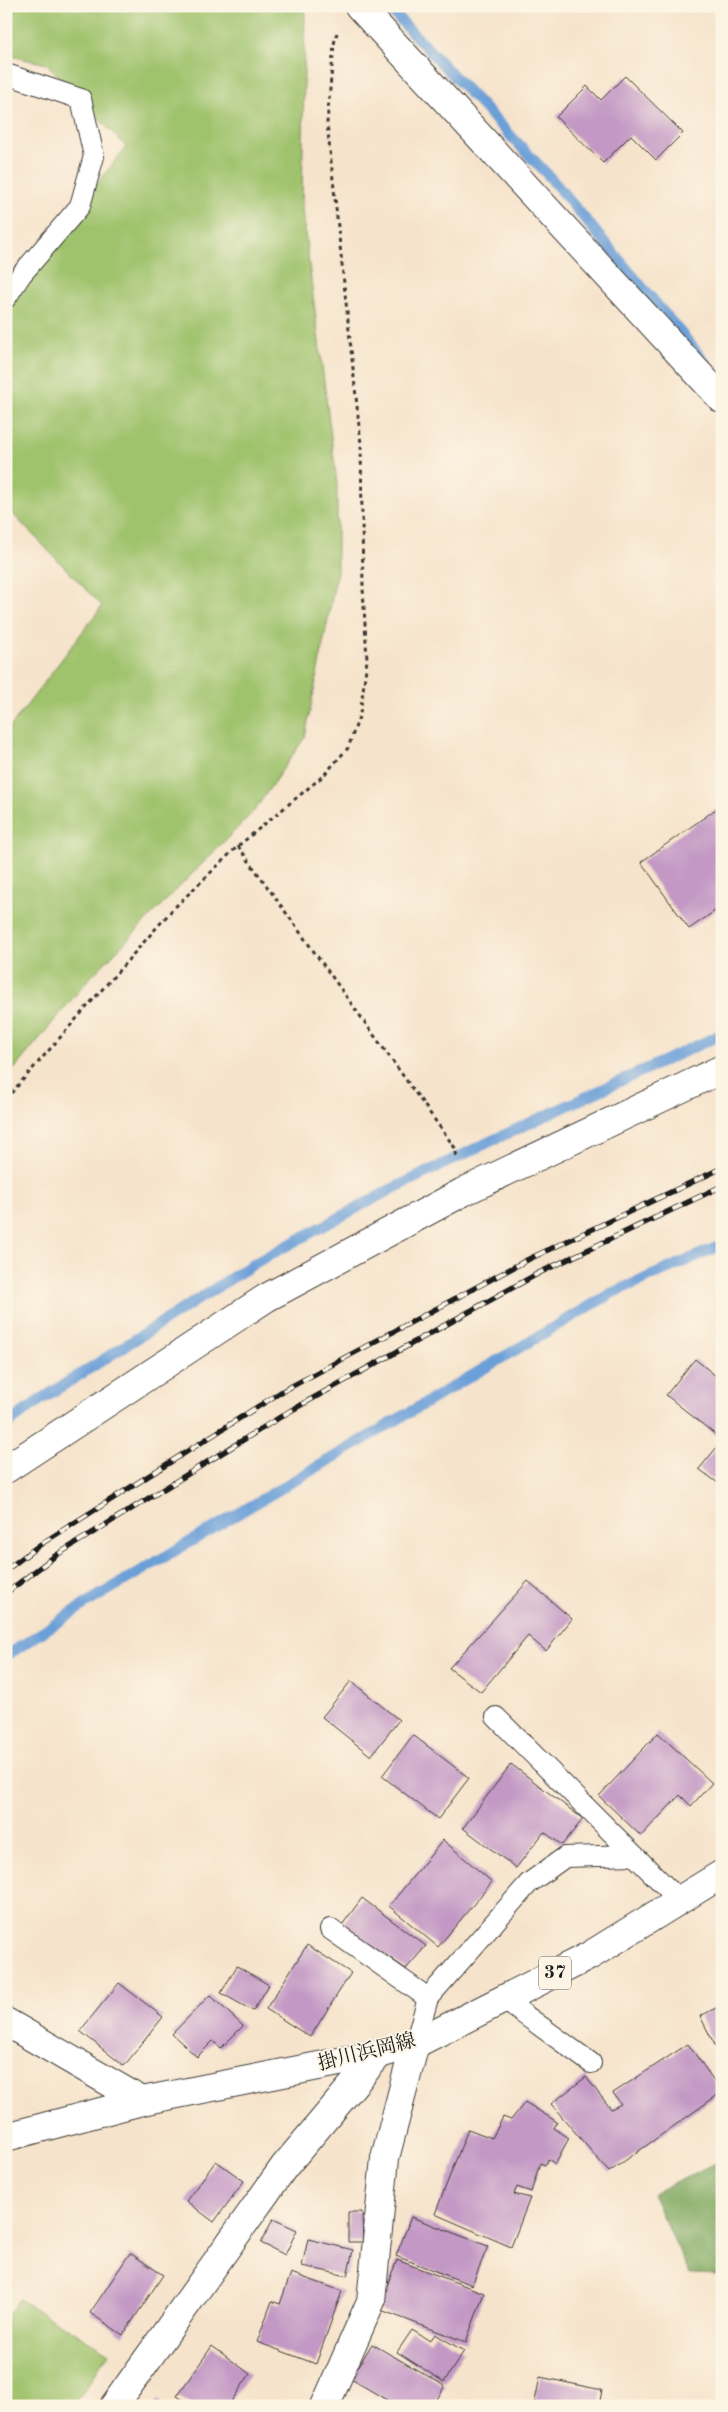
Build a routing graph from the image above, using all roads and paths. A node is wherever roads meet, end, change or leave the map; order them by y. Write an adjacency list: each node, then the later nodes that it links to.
1 (359, 6): 5 (street)
2 (340, 25): 6 (path)
3 (6, 74): 4 (lane)
4 (6, 298)
5 (722, 398)
6 (238, 846): 8 (path); 9 (path)
7 (722, 1069): 10 (street)
8 (6, 1099)
9 (455, 1148)
10 (6, 1468)
11 (496, 1717): 12 (lane)
12 (634, 1855): 14 (lane); 16 (lane)
13 (719, 1883): 14 (street, 掛川浜岡線 / 37)
14 (679, 1900): 17 (street, 掛川浜岡線 / 37)
15 (330, 1929): 16 (lane)
16 (428, 1998): 19 (lane)
17 (503, 1999): 19 (street, 掛川浜岡線 / 37); 21 (lane)
18 (6, 2022): 22 (street)
19 (415, 2044): 20 (street, 掛川浜岡線 / 37); 25 (street)
20 (379, 2054): 22 (street, 掛川浜岡線 / 37); 24 (street)
21 (591, 2063)
22 (142, 2100): 23 (street, 掛川浜岡線 / 37)
23 (6, 2137)
24 (114, 2406)
25 (326, 2406)

